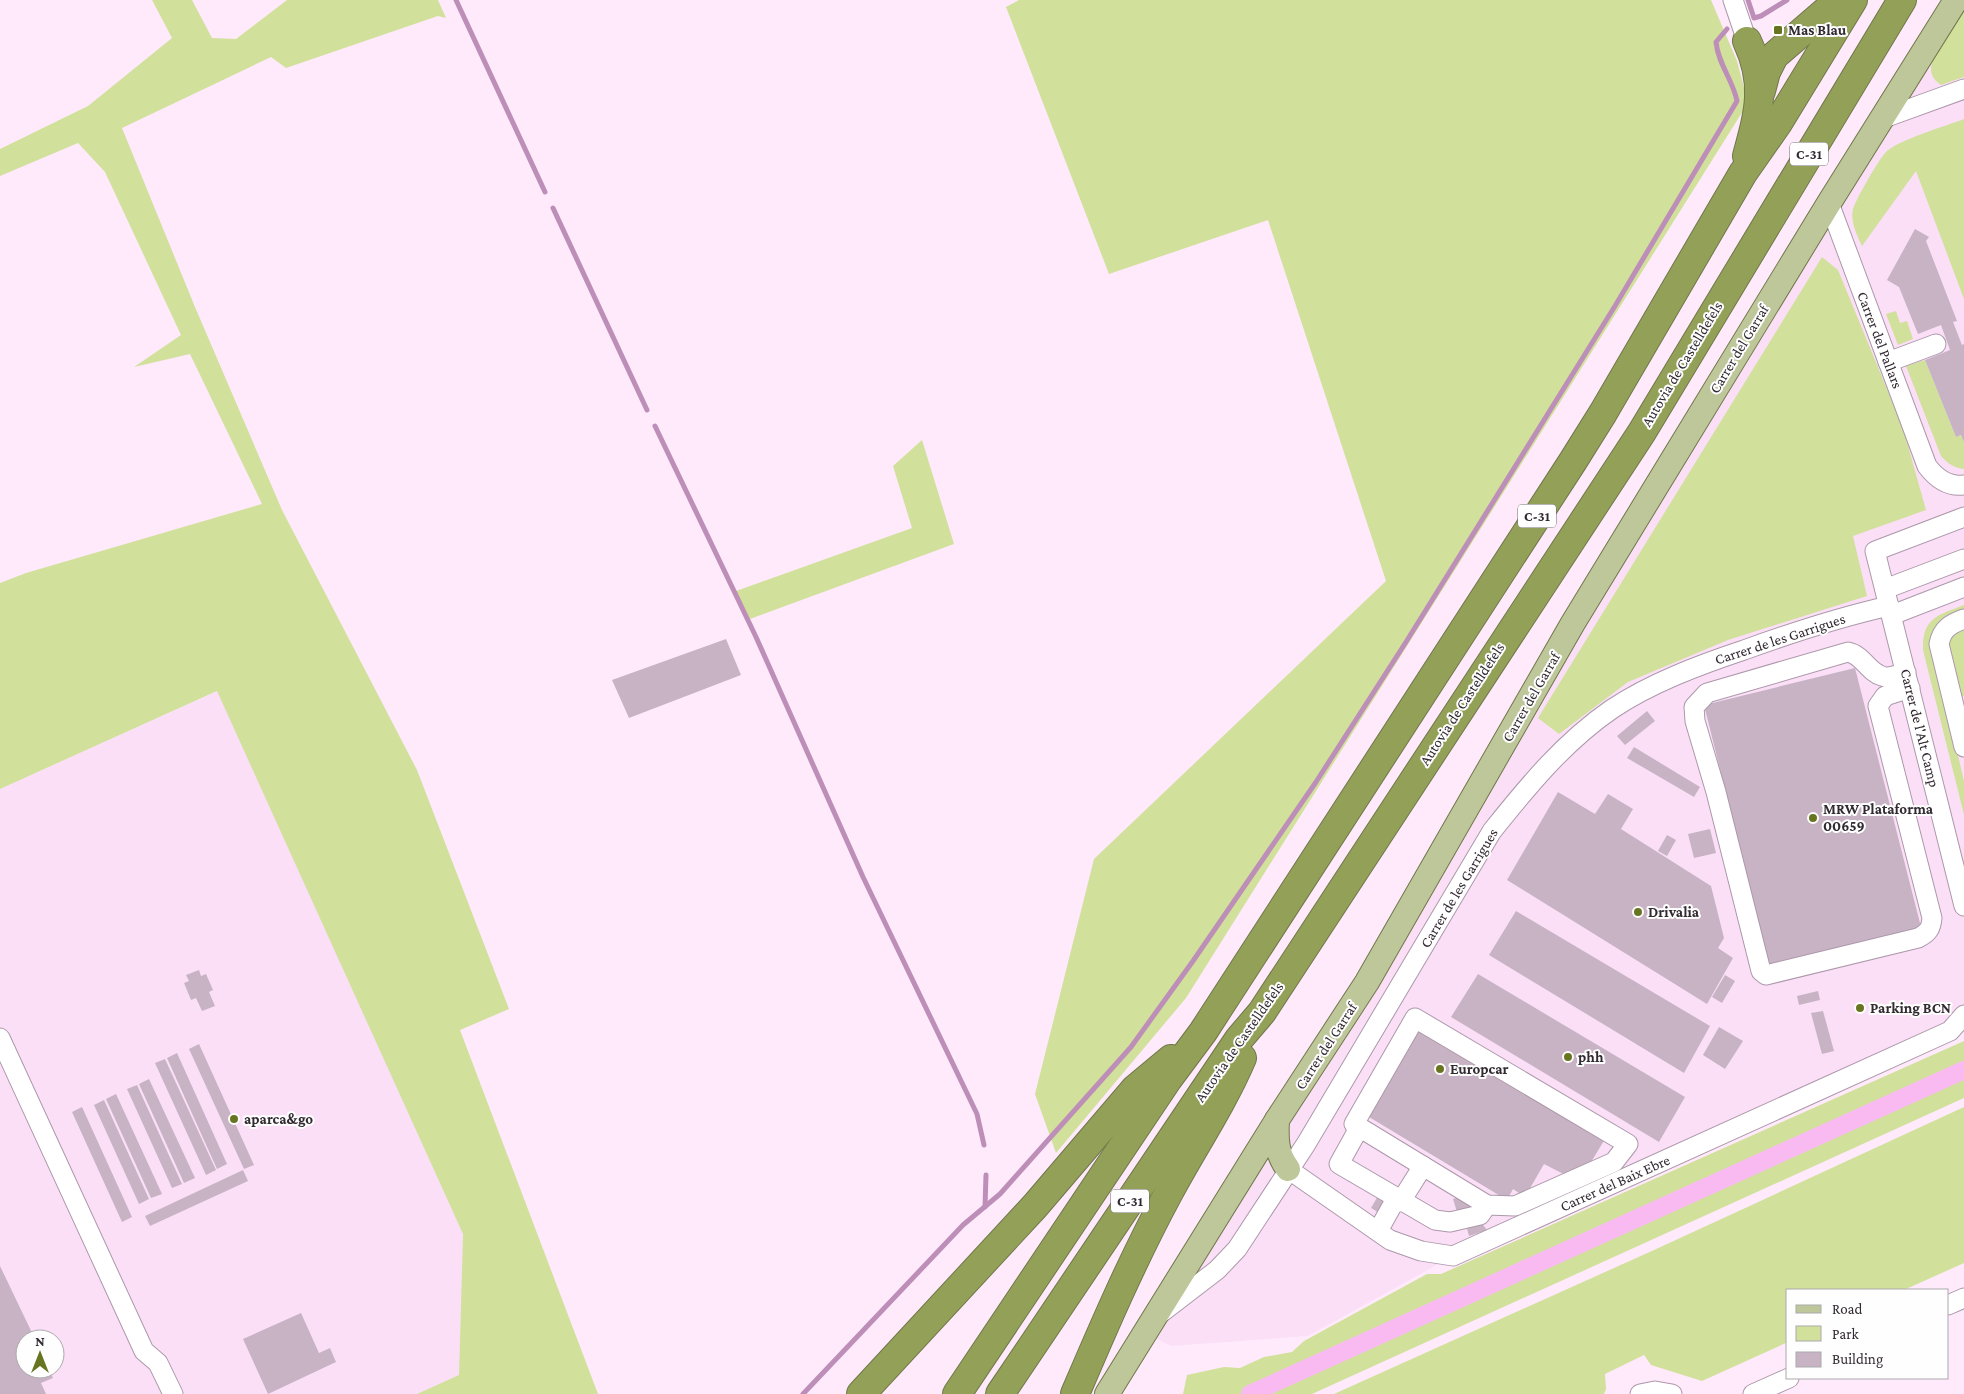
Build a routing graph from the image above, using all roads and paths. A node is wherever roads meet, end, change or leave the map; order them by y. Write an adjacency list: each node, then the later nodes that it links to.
1 (1734, 0): 7 (street)
2 (1853, 0): 11 (highway, C-31)
3 (1902, 0): 27 (highway, Autovia de Castelldefels / C-31)
4 (1956, 0): 10 (main road, Carrer del Garraf)
5 (1827, 5): 6 (highway)
6 (1802, 34): 7 (highway); 9 (highway)
7 (1746, 41): 9 (highway)
8 (1964, 89): 10 (street)
9 (1759, 96): 11 (highway)
10 (1884, 118): 12 (main road, Carrer del Garraf)
11 (1743, 173): 29 (highway, C-31)
12 (1828, 203): 14 (street, Carrer del Pallars); 32 (main road, Carrer del Garraf)
13 (1936, 344): 14 (street)
14 (1888, 362): 15 (street, Carrer del Pallars)
15 (1964, 486)
16 (1964, 517): 19 (street, Carrer de l'Alt Camp)
17 (1964, 558): 19 (street)
18 (1964, 587): 19 (street)
19 (1889, 603): 22 (street, Carrer de l'Alt Camp); 35 (street, Carrer de les Garrigues)
20 (1964, 619): 24 (street)
21 (1864, 662): 22 (street); 23 (street); 23 (street)
22 (1908, 680): 23 (street); 25 (street, Carrer de l'Alt Camp)
23 (1878, 706)
24 (1964, 748)
25 (1959, 864): 26 (street, Carrer de l'Alt Camp)
26 (1963, 901)
27 (1262, 1012): 46 (highway, Autovia de Castelldefels / C-31); 47 (highway)
28 (1964, 1015): 30 (street, Carrer del Baix Ebre)
29 (1203, 1032): 44 (highway); 45 (highway, C-31)
30 (1957, 1032): 38 (street, Carrer del Baix Ebre)
31 (0, 1038): 43 (street)
32 (1277, 1120): 35 (main road); 41 (main road, Carrer del Garraf)
33 (1359, 1128): 34 (street); 36 (street); 37 (street)
34 (1423, 1166): 36 (street); 37 (street)
35 (1288, 1169): 38 (street, Carrer del Baix Ebre); 41 (street, Carrer de les Garrigues)
36 (1401, 1201): 37 (street); 38 (street)
37 (1487, 1205)
38 (1383, 1234)
39 (1964, 1298): 40 (street)
40 (1949, 1305)
41 (1152, 1320): 48 (main road, Carrer del Garraf)
42 (1787, 1379): 51 (street)
43 (173, 1394)
44 (862, 1394)
45 (957, 1394)
46 (1000, 1394)
47 (1075, 1394)
48 (1107, 1394)
49 (1640, 1394): 50 (street)
50 (1672, 1394)
51 (1753, 1394)

